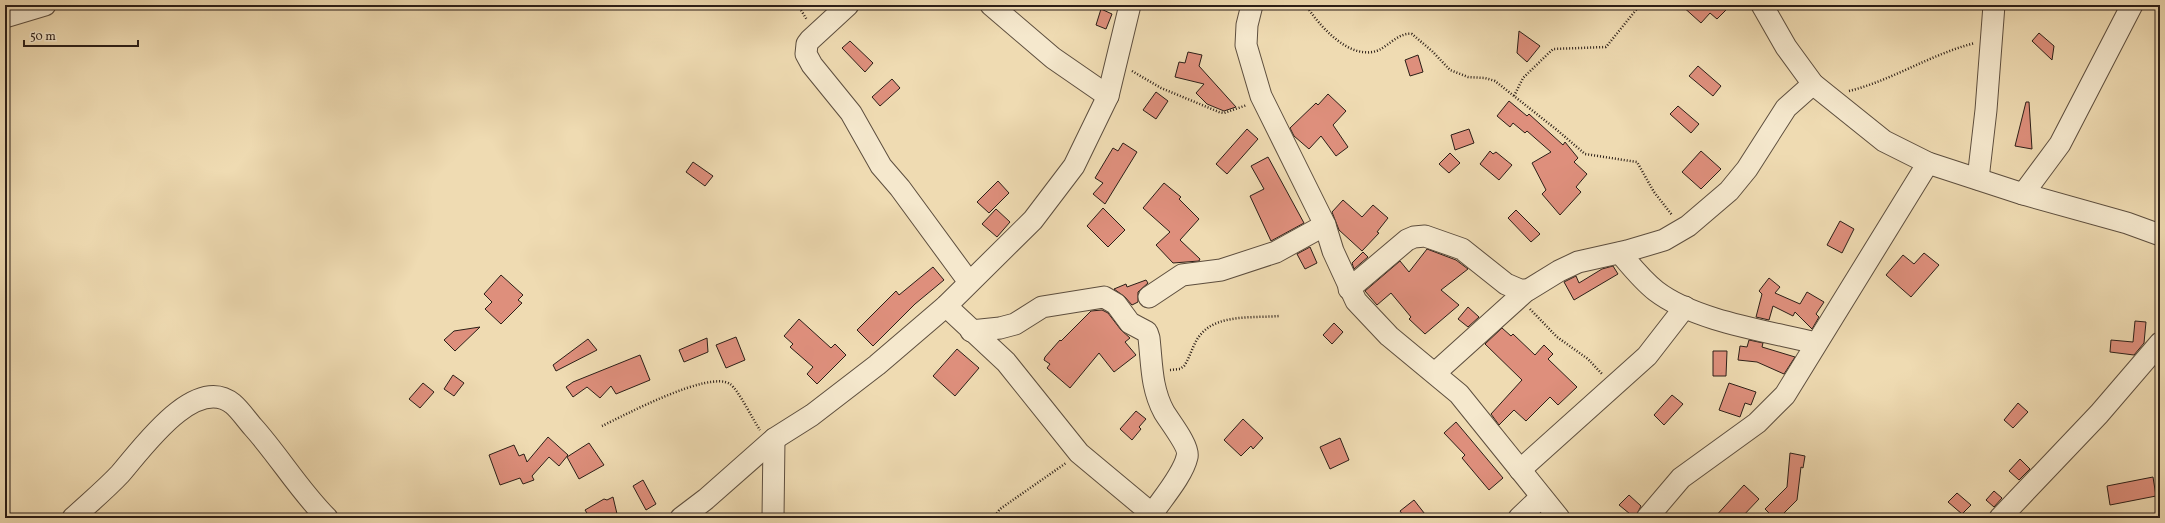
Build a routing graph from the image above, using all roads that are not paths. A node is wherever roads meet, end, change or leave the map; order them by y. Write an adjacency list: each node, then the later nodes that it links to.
1 (45, 5): 9 (street)
2 (848, 5): 18 (street)
3 (991, 5): 11 (street)
4 (1130, 5): 11 (street)
5 (1252, 5): 15 (street)
6 (1762, 5): 10 (street)
7 (1994, 5): 13 (street)
8 (2132, 5): 14 (street)
9 (5, 17)
10 (1820, 90): 12 (street); 17 (street)
11 (1108, 96): 18 (street)
12 (1928, 163): 13 (street); 25 (street)
13 (1978, 179): 14 (street)
14 (2023, 194): 16 (street)
15 (1325, 225): 19 (street); 21 (street)
16 (2160, 235)
17 (1620, 253): 20 (street); 23 (street)
18 (970, 282): 22 (street)
19 (1349, 290): 20 (street); 27 (street)
20 (1522, 294): 27 (street)
21 (1149, 297)
22 (946, 306): 24 (street); 28 (street)
23 (1685, 307): 25 (street); 29 (street)
24 (971, 331): 31 (street); 31 (street)
25 (1816, 343): 38 (street)
26 (2160, 343): 39 (street)
27 (1435, 373): 29 (street)
28 (771, 441): 34 (street); 35 (street)
29 (1520, 470): 30 (street)
30 (1540, 497): 36 (street); 37 (street)
31 (1154, 516)
32 (74, 518): 33 (street)
33 (328, 518)
34 (681, 518)
35 (773, 518)
36 (1519, 518)
37 (1559, 518)
38 (1647, 518)
39 (2000, 518)

